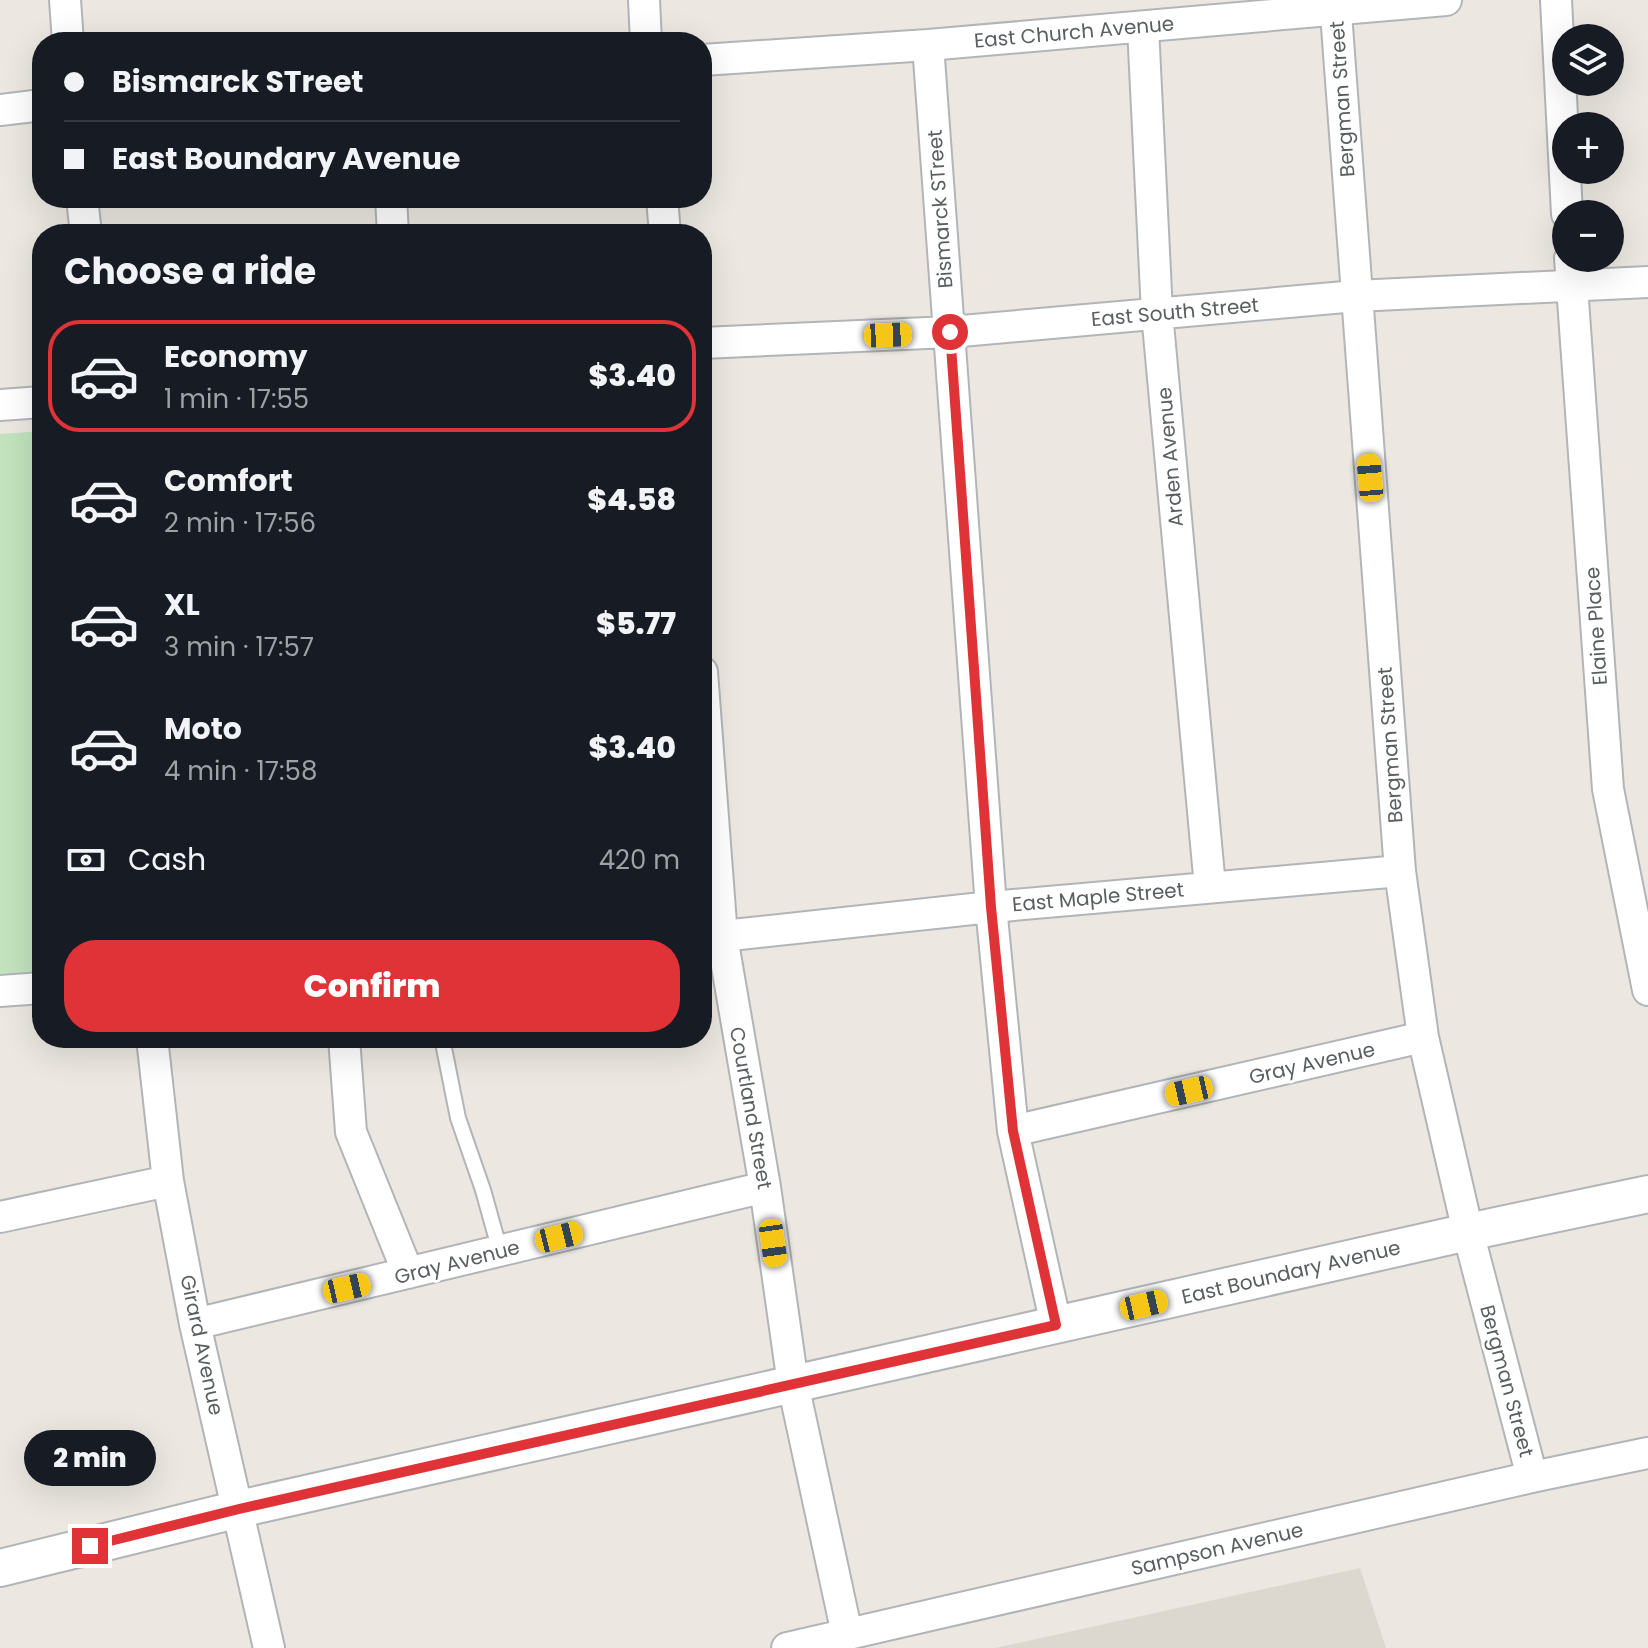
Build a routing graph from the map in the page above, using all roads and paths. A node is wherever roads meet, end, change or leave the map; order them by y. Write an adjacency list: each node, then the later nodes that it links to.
1 (65, 0): 7 (street)
2 (644, 0): 8 (street)
3 (1446, 0): 5 (street, East Church Avenue)
4 (1556, 0): 13 (street)
5 (1336, 4): 6 (street, East Church Avenue); 16 (street, Bergman Street)
6 (1143, 27): 9 (street, East Church Avenue); 17 (street, Arden Avenue)
7 (67, 32)
8 (646, 32)
9 (928, 45): 10 (street, East Church Avenue); 18 (street, Bismarck STreet)
10 (712, 59)
11 (32, 106): 12 (street)
12 (0, 110)
13 (1566, 200)
14 (1571, 273): 15 (street, East South Street); 16 (street, East South Street); 27 (street, Elaine Place)
15 (1648, 282)
16 (1356, 296): 17 (street, East South Street); 22 (street, Bergman Street)
17 (1157, 313): 18 (street, East South Street); 23 (street, Arden Avenue)
18 (950, 332): 19 (street, East South Street); 24 (street, Bismarck STreet)
19 (712, 343)
20 (32, 403): 21 (street)
21 (0, 405)
22 (1400, 871): 23 (street, East Maple Street); 29 (street, Bergman Street)
23 (1210, 887): 24 (street, East Maple Street)
24 (991, 907): 25 (street, East Maple Street); 33 (street, Bismarck STreet)
25 (712, 938): 35 (street, Courtland Street)
26 (32, 989): 28 (street)
27 (1648, 990)
28 (0, 991)
29 (1423, 1037): 33 (street, Gray Avenue); 38 (street, Bergman Street)
30 (153, 1048): 34 (street, Girard Avenue)
31 (345, 1048): 40 (street)
32 (444, 1048): 39 (lane)
33 (1013, 1131): 42 (street, Bismarck STreet)
34 (168, 1181): 37 (street); 41 (street, Girard Avenue)
35 (765, 1187): 39 (street, Gray Avenue); 43 (street, Courtland Street)
36 (1648, 1194): 38 (street, East Boundary Avenue)
37 (0, 1217)
38 (1468, 1232): 42 (street, East Boundary Avenue); 45 (street, Bergman Street)
39 (500, 1251): 40 (street, Gray Avenue)
40 (408, 1273): 41 (street, Gray Avenue)
41 (195, 1324): 46 (street, Girard Avenue)
42 (1056, 1325): 43 (street, East Boundary Avenue)
43 (793, 1384): 46 (street, East Boundary Avenue); 48 (street, Courtland Street)
44 (1648, 1453): 45 (street, Sampson Avenue)
45 (1532, 1477): 48 (street, Sampson Avenue)
46 (239, 1509): 47 (street, East Boundary Avenue); 49 (street, Girard Avenue)
47 (0, 1568)
48 (847, 1634): 50 (street, Sampson Avenue)
49 (269, 1648)
50 (787, 1648)

